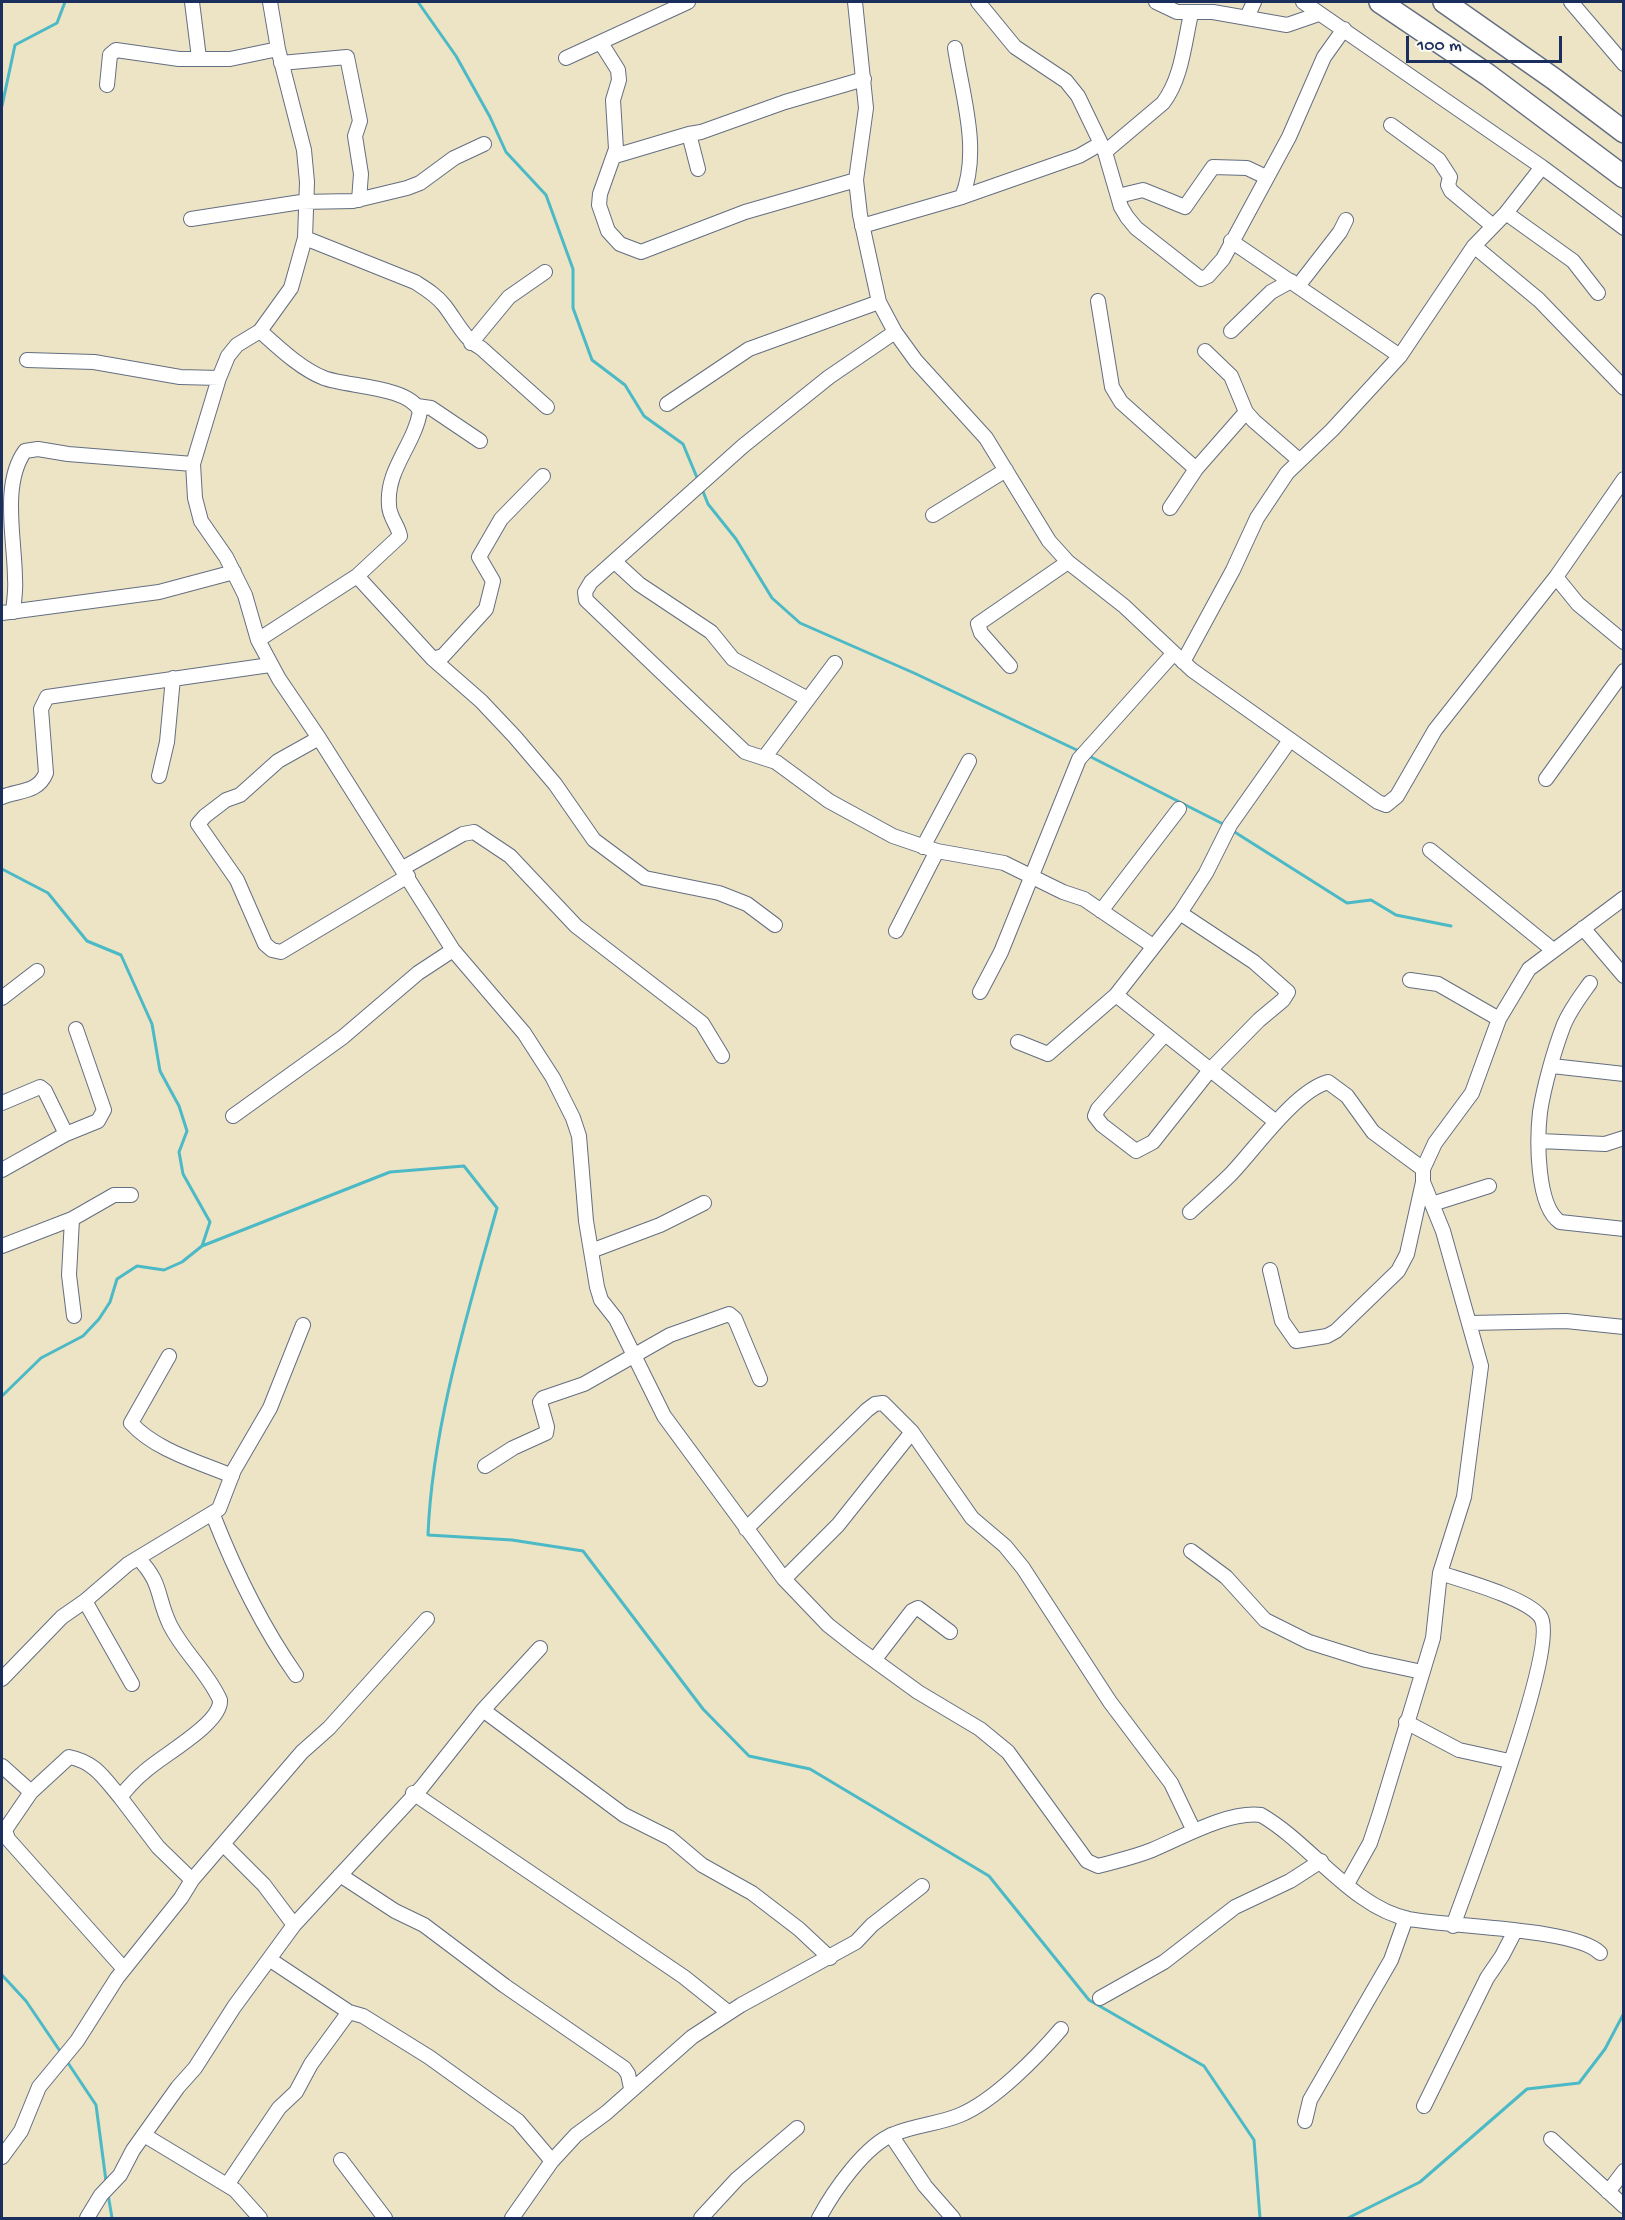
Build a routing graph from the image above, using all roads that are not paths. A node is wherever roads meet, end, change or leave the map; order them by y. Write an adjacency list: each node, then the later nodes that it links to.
1 (192, 2): 19 (street)
2 (270, 2): 18 (street)
3 (688, 2): 16 (street)
4 (855, 2): 22 (street)
5 (978, 2): 28 (street)
6 (1156, 2): 12 (street)
7 (1254, 2): 14 (street)
8 (1303, 2): 13 (street)
9 (1380, 2): 33 (highway)
10 (1444, 2): 25 (highway)
11 (1571, 2): 21 (street)
12 (1191, 14): 14 (street); 28 (street)
13 (1319, 14): 14 (street); 15 (street)
14 (1247, 17)
15 (1344, 29): 30 (street); 32 (street)
16 (601, 43): 20 (street); 29 (street)
17 (955, 48): 36 (street)
18 (280, 56): 19 (street); 37 (street); 38 (street)
19 (200, 58): 23 (street)
20 (566, 58)
21 (1623, 64)
22 (864, 79): 26 (street); 34 (street)
23 (108, 85)
24 (1391, 125): 43 (street)
25 (1623, 132)
26 (689, 134): 29 (street); 31 (street)
27 (484, 144): 37 (street)
28 (1103, 148): 35 (street); 36 (street)
29 (615, 156): 34 (street)
30 (1542, 167): 39 (street); 44 (street)
31 (698, 169)
32 (1266, 177): 35 (street); 46 (street)
33 (1623, 177)
34 (856, 180): 42 (street)
35 (1118, 196): 46 (street)
36 (962, 197): 42 (street)
37 (359, 200): 38 (street)
38 (305, 202): 40 (street); 45 (street)
39 (1506, 213): 43 (street); 50 (street)
40 (191, 219)
41 (1346, 220): 49 (street)
42 (862, 226): 52 (street)
43 (1493, 226): 47 (street)
44 (1623, 228)
45 (305, 238): 53 (street); 56 (street)
46 (1231, 241): 49 (street)
47 (1474, 246): 58 (street); 61 (street)
48 (545, 272): 56 (street)
49 (1294, 284): 54 (street); 58 (street)
50 (1598, 293)
51 (1098, 301): 69 (street)
52 (879, 302): 55 (street); 62 (street)
53 (260, 331): 60 (street); 63 (street)
54 (1232, 331)
55 (894, 332): 70 (street); 76 (street)
56 (471, 342): 64 (street)
57 (1205, 351): 65 (street)
58 (1400, 356): 67 (street)
59 (27, 360): 60 (street)
60 (219, 378): 68 (street)
61 (1623, 388)
62 (667, 404)
63 (417, 406): 66 (street); 79 (street)
64 (547, 407)
65 (1246, 412): 67 (street); 69 (street)
66 (480, 441)
67 (1299, 460): 84 (street)
68 (194, 464): 78 (street); 81 (street)
69 (1196, 469): 74 (street)
70 (1006, 470): 75 (street); 77 (street)
71 (543, 476): 85 (street)
72 (1623, 479): 73 (street)
73 (1619, 495): 80 (street)
74 (1170, 507)
75 (933, 515)
76 (615, 562): 91 (street); 94 (street)
77 (1068, 562): 84 (street); 88 (street)
78 (234, 572): 81 (street); 82 (street)
79 (357, 576): 82 (street); 85 (street)
80 (1556, 577): 83 (street); 93 (street)
81 (7, 612)
82 (258, 640): 87 (street)
83 (1623, 642)
84 (1178, 658): 93 (street); 103 (street)
85 (433, 659): 107 (street)
86 (835, 663): 91 (street)
87 (270, 665): 90 (street); 92 (street)
88 (1010, 666)
89 (1623, 670): 97 (street)
90 (172, 678): 96 (street); 98 (street)
91 (808, 699): 94 (street)
92 (319, 738): 102 (street); 102 (street)
93 (1290, 740): 106 (street)
94 (764, 758): 100 (street)
95 (969, 761): 100 (street)
96 (159, 776)
97 (1546, 779)
98 (2, 797)
99 (1179, 809): 105 (street)
100 (930, 849): 103 (street); 109 (street)
101 (1430, 850): 112 (street)
102 (405, 872): 111 (street); 124 (street)
103 (1032, 875): 105 (street); 117 (street)
104 (1623, 898): 108 (street)
105 (1101, 911): 110 (street)
106 (1180, 912): 110 (street); 126 (street)
107 (775, 925)
108 (1583, 928): 112 (street); 114 (street)
109 (896, 931)
110 (1153, 946): 118 (street)
111 (453, 950): 129 (street); 144 (street)
112 (1553, 950): 120 (street)
113 (37, 970): 119 (street)
114 (1623, 976)
115 (1410, 980): 120 (street)
116 (1590, 983): 125 (street)
117 (980, 992)
118 (1116, 995): 122 (street); 123 (street)
119 (2, 998)
120 (1499, 1019): 135 (street)
121 (76, 1029): 131 (street)
122 (1165, 1034): 126 (street); 126 (street)
123 (1018, 1042)
124 (722, 1056)
125 (1552, 1066): 127 (street); 133 (street)
126 (1210, 1070): 130 (street)
127 (1623, 1074)
128 (2, 1102): 131 (street)
129 (233, 1116)
130 (1276, 1122): 135 (street); 140 (street)
131 (66, 1134): 134 (street)
132 (1623, 1138): 133 (street)
133 (1540, 1141): 142 (street)
134 (2, 1170)
135 (1423, 1176): 139 (street); 145 (street)
136 (1489, 1186): 139 (street)
137 (131, 1195): 141 (street)
138 (704, 1203): 144 (street)
139 (1432, 1204): 147 (street)
140 (1190, 1212)
141 (72, 1219): 143 (street); 146 (street)
142 (1623, 1228)
143 (2, 1246)
144 (591, 1251): 151 (street)
145 (1270, 1270)
146 (74, 1316)
147 (1470, 1323): 149 (street); 160 (street)
148 (303, 1325): 155 (street)
149 (1623, 1327)
150 (169, 1356): 155 (street)
151 (634, 1356): 152 (street); 154 (street); 157 (street)
152 (760, 1378)
153 (912, 1432): 157 (street); 161 (street); 178 (street)
154 (485, 1466)
155 (232, 1476): 156 (street)
156 (213, 1515): 159 (street); 168 (street)
157 (746, 1529): 161 (street)
158 (1191, 1551): 167 (street)
159 (138, 1558): 162 (street); 177 (street)
160 (1440, 1573): 167 (street); 173 (street)
161 (784, 1579): 166 (street)
162 (85, 1601): 169 (street); 170 (street)
163 (427, 1619): 179 (street)
164 (951, 1632): 166 (street)
165 (540, 1648): 171 (street)
166 (875, 1659): 178 (street)
167 (1422, 1672): 172 (street)
168 (296, 1675)
169 (2, 1679)
170 (132, 1684)
171 (483, 1710): 176 (street); 190 (street)
172 (1406, 1722): 173 (street); 183 (street)
173 (1509, 1761): 187 (street)
174 (2, 1766): 175 (street)
175 (30, 1792): 177 (street); 192 (street)
176 (413, 1793): 181 (street); 195 (street)
177 (120, 1797): 182 (street)
178 (1194, 1831): 180 (street)
179 (223, 1844): 182 (street); 186 (street)
180 (1321, 1861): 183 (street); 193 (street)
181 (340, 1875): 186 (street); 197 (street)
182 (192, 1880): 192 (street)
183 (1347, 1884): 185 (street)
184 (922, 1886): 190 (street)
185 (1406, 1918): 187 (street); 199 (street)
186 (294, 1925): 191 (street)
187 (1453, 1926): 188 (street)
188 (1515, 1931): 189 (street); 198 (street)
189 (1600, 1953)
190 (830, 1958): 195 (street)
191 (270, 1959): 194 (street); 201 (street)
192 (124, 1969): 204 (street)
193 (1100, 1998)
194 (349, 2012): 206 (street); 208 (street)
195 (729, 2013): 197 (street)
196 (1061, 2029): 202 (street)
197 (631, 2088): 206 (street)
198 (1424, 2106)
199 (1305, 2121)
200 (797, 2127): 215 (street)
201 (144, 2135): 208 (street); 211 (street)
202 (891, 2135): 216 (street); 217 (street)
203 (1551, 2139): 209 (street)
204 (2, 2157)
205 (341, 2160): 213 (street)
206 (552, 2161): 214 (street)
207 (1623, 2171): 209 (street)
208 (227, 2185): 212 (street)
209 (1608, 2192): 210 (street)
210 (1623, 2206)
211 (87, 2218)
212 (260, 2218)
213 (385, 2218)
214 (512, 2218)
215 (701, 2218)
216 (819, 2218)
217 (953, 2218)

